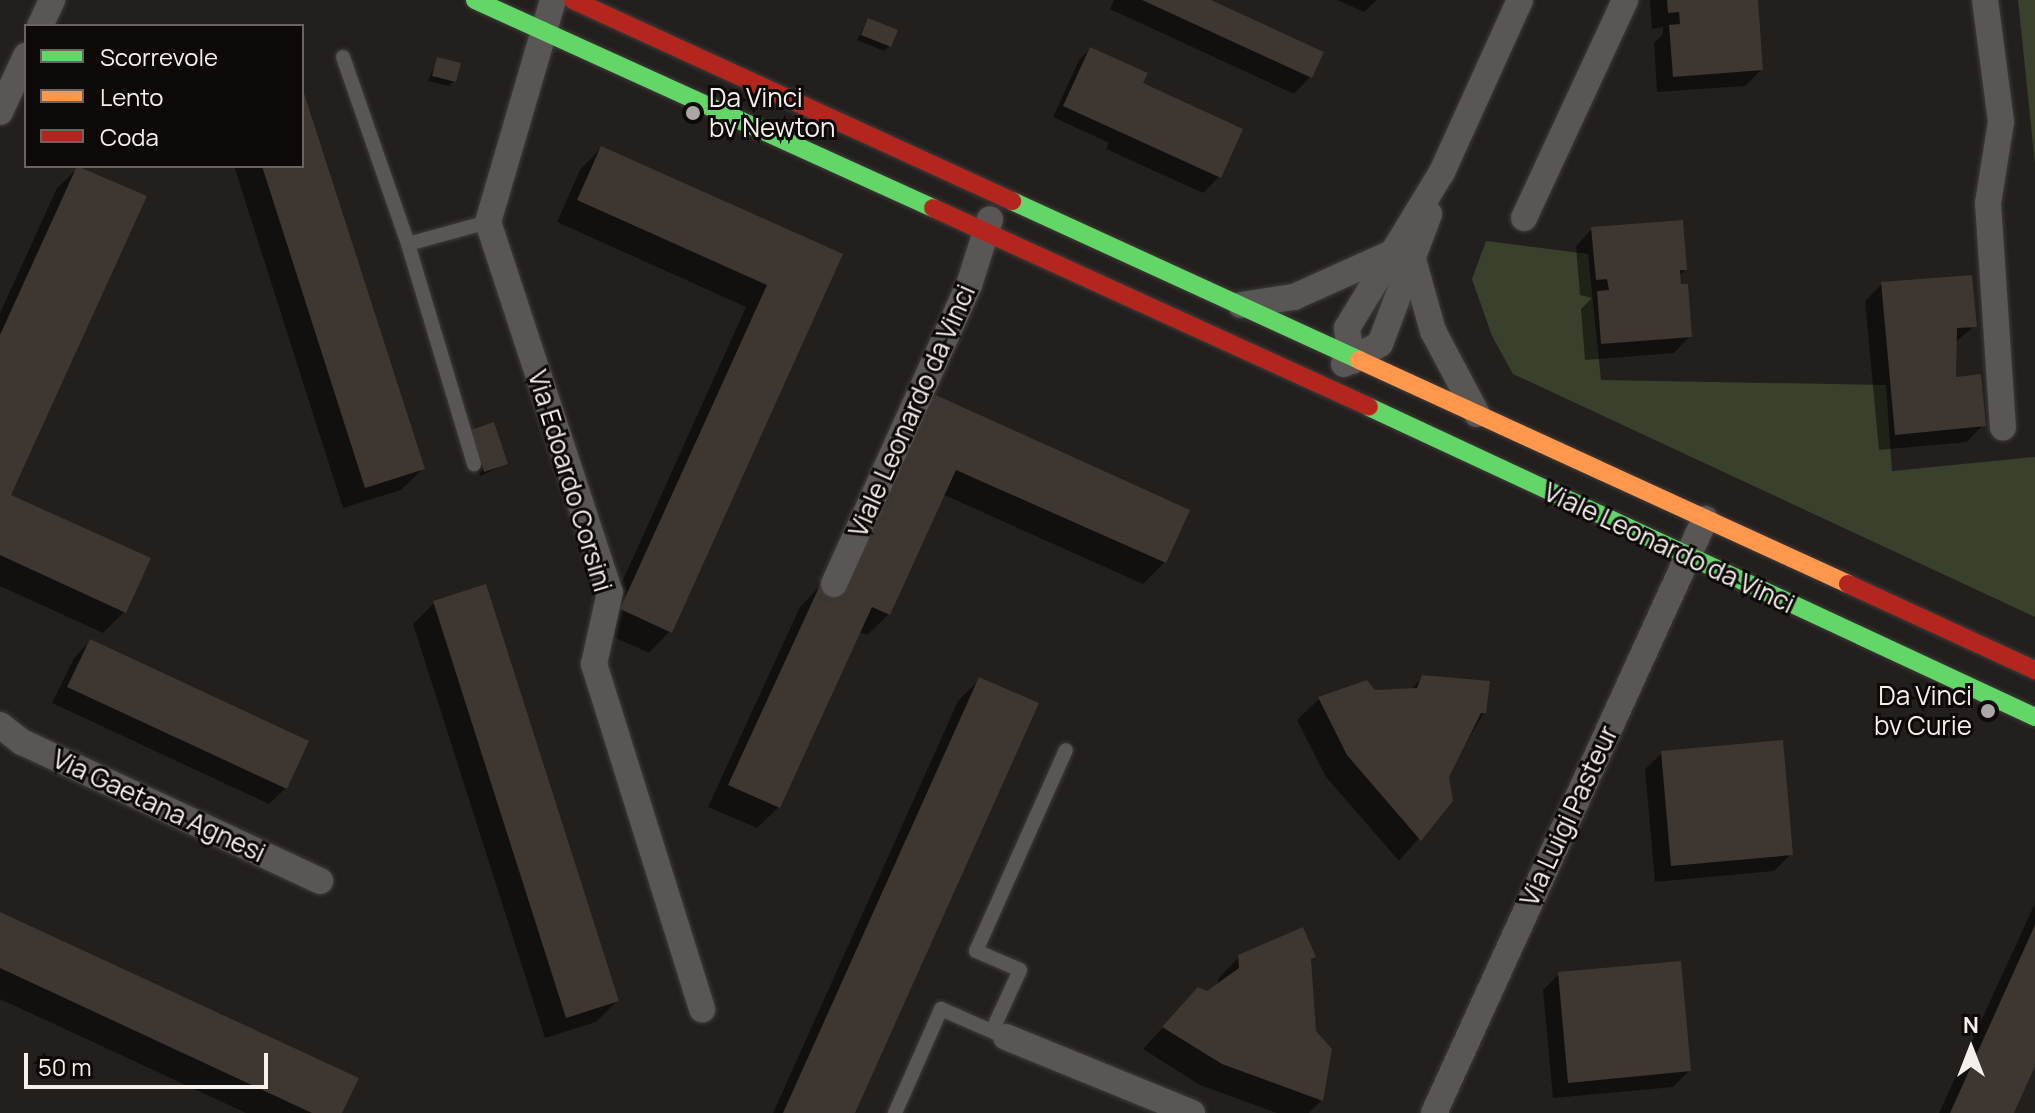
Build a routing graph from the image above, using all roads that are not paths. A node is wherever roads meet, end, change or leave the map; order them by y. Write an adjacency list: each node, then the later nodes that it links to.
1 (52, 0): 8 (street)
2 (475, 0): 9 (street, Viale Leonardo da Vinci)
3 (553, 0): 9 (street)
4 (573, 0): 13 (street, Viale Leonardo da Vinci)
5 (1520, 0): 18 (street)
6 (1625, 0): 14 (street)
7 (1985, 0): 23 (street)
8 (41, 24)
9 (542, 31): 15 (street); 16 (street, Viale Leonardo da Vinci)
10 (343, 57): 17 (lane)
11 (24, 60): 12 (street)
12 (0, 112)
13 (999, 197): 16 (street, Viale Leonardo da Vinci); 19 (street, Viale Leonardo da Vinci)
14 (1524, 218)
15 (488, 222): 17 (lane); 33 (street, Via Edoardo Corsini)
16 (983, 235): 21 (street, Viale Leonardo da Vinci); 27 (street, Viale Leonardo da Vinci)
17 (408, 244): 24 (lane)
18 (1405, 258): 19 (street); 20 (street); 22 (street)
19 (1233, 307): 20 (street, Viale Leonardo da Vinci)
20 (1352, 361): 21 (street); 22 (street, Viale Leonardo da Vinci)
21 (1303, 376): 26 (street, Viale Leonardo da Vinci)
22 (1477, 414): 25 (street, Viale Leonardo da Vinci)
23 (2003, 427)
24 (474, 464)
25 (1705, 519): 26 (street, Via Luigi Pasteur); 28 (street, Viale Leonardo da Vinci)
26 (1688, 557): 29 (street, Viale Leonardo da Vinci); 37 (street, Via Luigi Pasteur)
27 (834, 584)
28 (2035, 670)
29 (2035, 717)
30 (0, 725): 32 (street, Via Gaetana Agnesi)
31 (1066, 750): 34 (lane)
32 (320, 881)
33 (702, 1009)
34 (999, 1034): 35 (lane); 36 (street)
35 (895, 1113)
36 (1192, 1113)
37 (1434, 1113)

